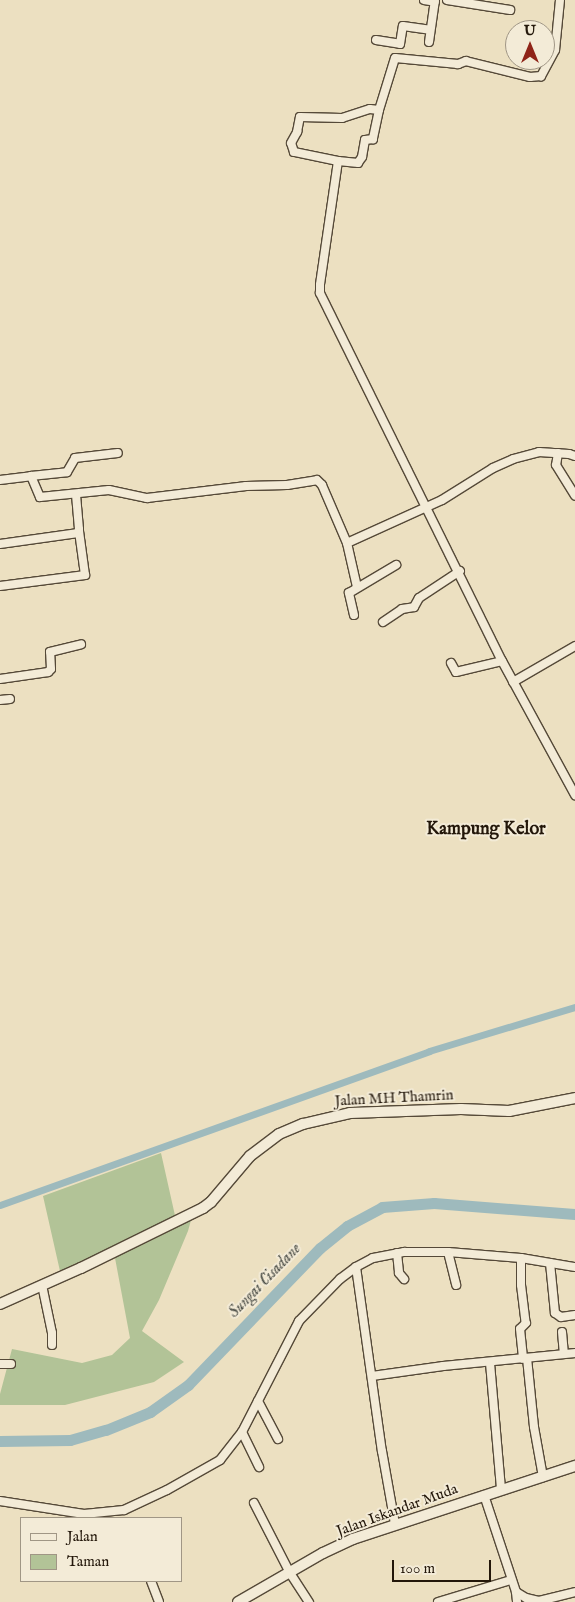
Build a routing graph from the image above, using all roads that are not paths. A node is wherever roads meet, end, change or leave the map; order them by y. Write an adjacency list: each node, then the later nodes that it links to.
1 (424, 0): 4 (street)
2 (447, 0): 5 (street)
3 (560, 0): 9 (street)
4 (435, 1): 6 (street)
5 (510, 10)
6 (430, 30): 7 (street); 8 (street)
7 (376, 40)
8 (429, 42)
9 (379, 110): 10 (street); 10 (street)
10 (338, 161): 18 (street)
11 (118, 453): 14 (street)
12 (558, 453): 13 (street); 16 (street); 18 (street)
13 (575, 456)
14 (31, 476): 15 (street); 17 (street)
15 (0, 480)
16 (575, 494)
17 (76, 495): 19 (street); 20 (street)
18 (426, 506): 20 (street); 23 (street)
19 (79, 531): 21 (street); 24 (street)
20 (347, 543): 25 (street)
21 (0, 544)
22 (396, 565): 25 (street)
23 (460, 571): 27 (street); 30 (street)
24 (0, 586)
25 (356, 587): 26 (street)
26 (354, 615)
27 (383, 622)
28 (81, 644): 32 (street)
29 (575, 646): 33 (street)
30 (502, 661): 31 (street); 33 (street)
31 (451, 663)
32 (0, 679)
33 (513, 682): 36 (street)
34 (10, 699): 35 (street)
35 (0, 700)
36 (575, 795)
37 (575, 1098): 45 (street, Jalan MH Thamrin)
38 (448, 1252): 39 (street); 40 (street); 46 (street)
39 (397, 1253): 42 (street); 44 (street)
40 (521, 1258): 41 (street); 53 (street)
41 (550, 1263): 43 (street); 48 (street)
42 (356, 1266): 57 (street); 58 (street)
43 (575, 1267)
44 (404, 1279)
45 (42, 1285): 47 (street, Jalan MH Thamrin); 50 (street)
46 (456, 1285)
47 (0, 1304)
48 (575, 1315)
49 (562, 1332): 52 (street)
50 (52, 1345)
51 (575, 1353): 52 (street)
52 (564, 1354): 53 (street)
53 (525, 1358): 54 (street); 63 (street)
54 (490, 1363): 57 (street); 64 (street)
55 (0, 1364): 56 (street)
56 (12, 1364)
57 (372, 1376): 70 (street)
58 (258, 1401): 59 (street); 60 (street)
59 (242, 1432): 62 (street); 68 (street)
60 (278, 1439)
61 (575, 1466): 63 (street, Jalan Iskandar Muda)
62 (259, 1467)
63 (543, 1476): 64 (street, Jalan Iskandar Muda)
64 (501, 1489): 65 (street, Jalan Iskandar Muda)
65 (484, 1495): 70 (street, Jalan Iskandar Muda); 72 (street)
66 (0, 1502): 68 (street)
67 (254, 1503): 71 (street)
68 (124, 1510): 69 (street)
69 (127, 1517)
70 (395, 1524): 71 (street, Jalan Iskandar Muda)
71 (286, 1575): 77 (street, Jalan Iskandar Muda); 78 (street)
72 (511, 1580): 74 (street); 79 (street)
73 (151, 1582): 76 (street)
74 (516, 1592): 75 (street); 80 (street)
75 (575, 1592)
76 (159, 1602)
77 (238, 1602)
78 (309, 1602)
79 (438, 1602)
80 (517, 1602)

